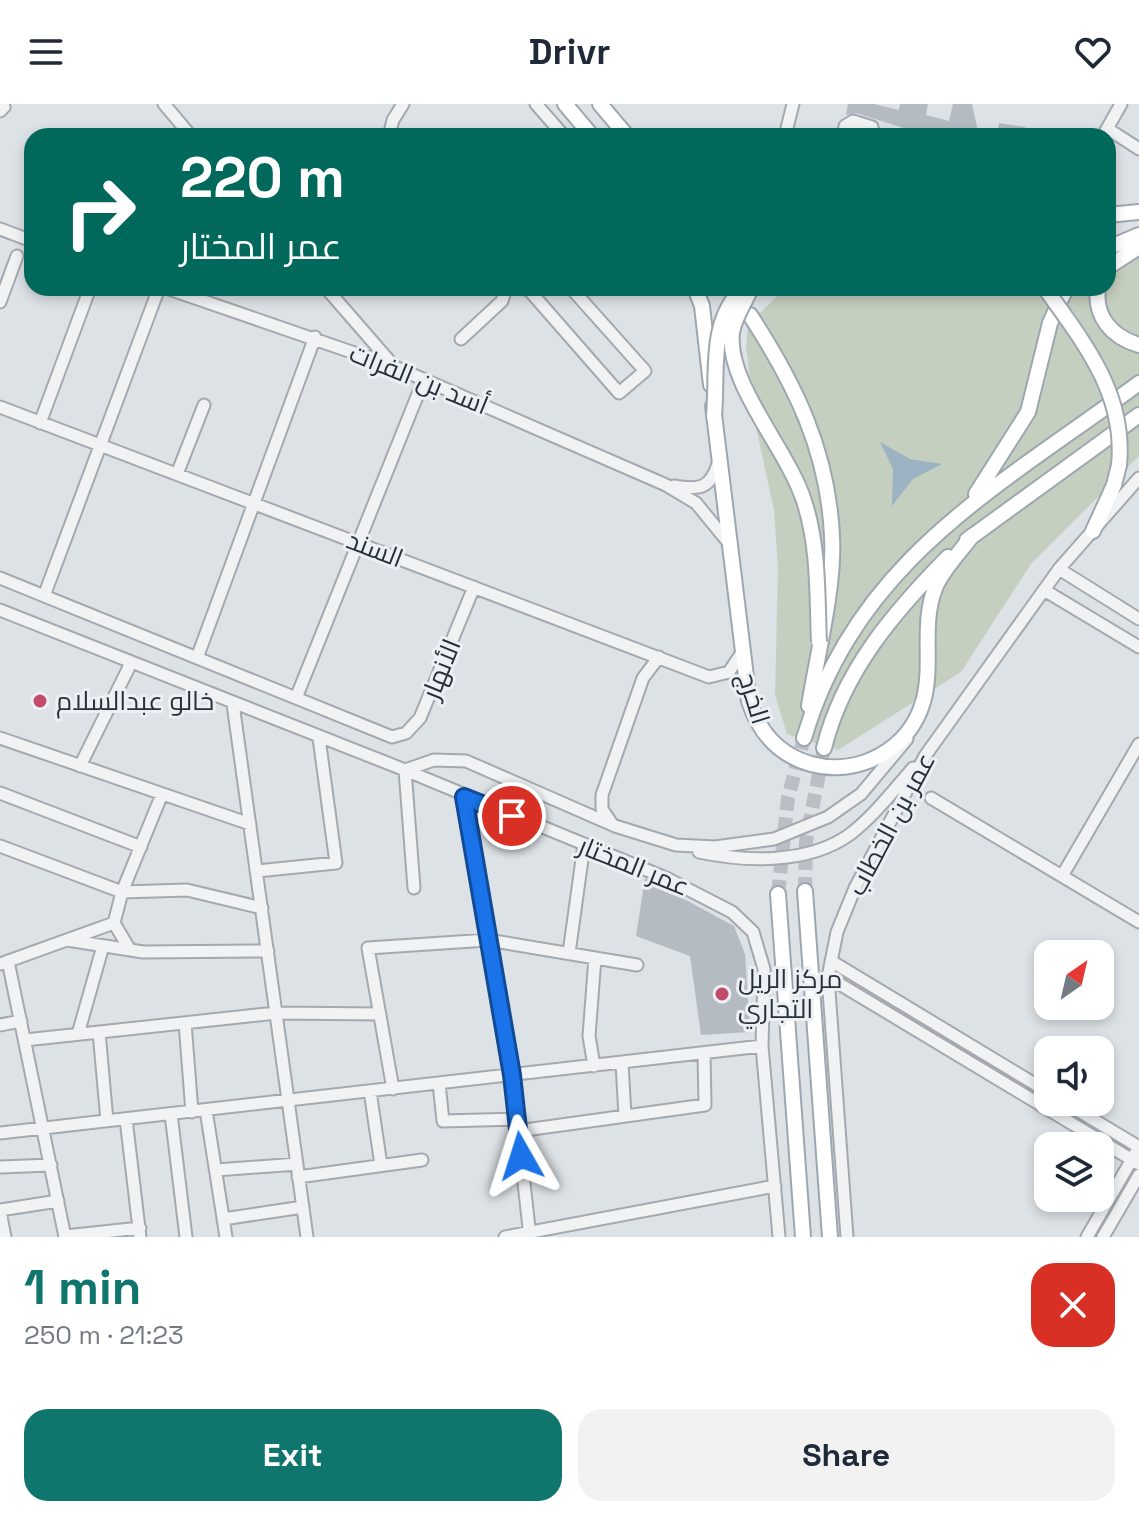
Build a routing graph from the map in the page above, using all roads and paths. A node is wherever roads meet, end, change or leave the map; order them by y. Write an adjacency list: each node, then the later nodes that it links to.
1 (2, 104): 10 (street)
2 (164, 104): 11 (street)
3 (403, 104): 12 (street)
4 (536, 104): 13 (street)
5 (565, 104): 14 (main road)
6 (577, 104): 15 (main road)
7 (793, 104): 17 (street)
8 (1121, 104): 20 (street)
9 (605, 106): 16 (main road)
10 (0, 111)
11 (184, 128)
12 (391, 128)
13 (557, 128)
14 (585, 128)
15 (597, 128)
16 (621, 128)
17 (787, 128)
18 (845, 128): 19 (street)
19 (872, 128)
20 (1108, 128)
21 (1116, 137): 22 (street)
22 (1139, 149)
23 (1139, 212): 24 (main road)
24 (1116, 214)
25 (0, 229): 27 (street)
26 (1139, 235): 28 (main road)
27 (24, 238)
28 (1116, 245)
29 (1139, 247): 31 (main road)
30 (17, 256): 45 (street)
31 (1116, 262)
32 (87, 296): 57 (street)
33 (156, 296): 58 (street)
34 (190, 296): 47 (street, أسد بن الفرات)
35 (336, 296): 50 (street)
36 (504, 296): 48 (street)
37 (533, 296): 38 (street)
38 (578, 296)
39 (698, 296): 56 (main road, الخرج)
40 (736, 296): 56 (main road, bridge)
41 (748, 296): 76 (main road, الخرج, bridge)
42 (1051, 296): 65 (main road, bridge)
43 (1062, 296): 63 (main road)
44 (1098, 296): 49 (main road)
45 (0, 302)
46 (750, 315): 76 (main road, الخرج)
47 (315, 337): 50 (street, أسد بن الفرات); 64 (street)
48 (461, 339)
49 (1139, 345)
50 (395, 367): 51 (street, أسد بن الفرات)
51 (424, 379): 62 (street, أسد بن الفرات); 67 (street)
52 (1139, 383): 63 (main road)
53 (204, 405): 60 (street)
54 (0, 407): 57 (street, السند)
55 (1139, 415): 66 (main road)
56 (714, 416): 59 (main road, الخرج)
57 (40, 423): 58 (street, السند)
58 (100, 445): 60 (street, السند); 73 (street)
59 (719, 460): 62 (street, أسد بن الفرات); 68 (main road, الخرج)
60 (177, 474): 64 (street, السند)
61 (1139, 478): 65 (street, عمر بن الخطاب)
62 (666, 485): 68 (street, أسد بن الفرات)
63 (972, 501): 76 (main road, الخرج)
64 (253, 504): 67 (street, السند); 80 (street)
65 (1093, 531): 69 (street, عمر بن الخطاب)
66 (972, 536): 83 (main road, الخرج); 88 (main road)
67 (357, 542): 71 (street, السند); 82 (street)
68 (729, 544): 78 (main road, الخرج)
69 (1059, 569): 72 (street, عمر بن الخطاب); 75 (street)
70 (0, 578): 73 (street)
71 (474, 587): 79 (street, السند); 82 (street, الأنهار)
72 (1044, 590): 77 (street); 89 (street, عمر بن الخطاب)
73 (44, 596): 80 (street)
74 (0, 610): 81 (street, عمر المختار)
75 (1139, 619)
76 (819, 642)
77 (1139, 647)
78 (741, 654): 79 (street, السند); 83 (main road, الخرج)
79 (659, 657): 97 (street)
80 (197, 658): 82 (street)
81 (131, 663): 84 (street, عمر المختار); 90 (street)
82 (296, 698)
83 (923, 702): 99 (street)
84 (233, 704): 86 (street, عمر المختار); 96 (street)
85 (0, 738): 90 (street)
86 (319, 738): 91 (street, عمر المختار); 102 (street)
87 (1139, 744): 103 (street)
88 (824, 748)
89 (925, 756): 99 (street); 118 (street, عمر بن الخطاب)
90 (80, 766): 93 (street)
91 (405, 770): 94 (street, عمر المختار); 97 (street); 104 (street)
92 (0, 793): 101 (street)
93 (162, 794): 96 (street); 101 (street)
94 (464, 797): 98 (street, عمر المختار); 112 (street)
95 (931, 798): 103 (street)
96 (250, 824): 102 (street)
97 (615, 826): 99 (street)
98 (584, 845): 116 (street); 130 (street, عمر المختار)
99 (676, 845)
100 (0, 846): 106 (street)
101 (141, 847): 106 (street)
102 (257, 871): 108 (street)
103 (1062, 876): 109 (street)
104 (414, 888)
105 (805, 891): 175 (main road)
106 (122, 892): 108 (street); 110 (street)
107 (778, 894): 174 (main road)
108 (262, 908): 115 (street)
109 (1139, 922)
110 (114, 923): 111 (street); 114 (street)
111 (67, 940): 113 (street); 119 (street)
112 (488, 940): 116 (street); 123 (street); 134 (street)
113 (103, 946): 114 (street); 128 (street)
114 (130, 950): 115 (street)
115 (268, 951): 122 (street)
116 (569, 953): 117 (street)
117 (595, 958): 120 (street); 133 (street)
118 (831, 961): 121 (street, عمر بن الخطاب); 136 (street)
119 (4, 962): 124 (street)
120 (637, 965)
121 (828, 977): 152 (street); 176 (street, عمر بن الخطاب)
122 (276, 1013): 123 (street); 125 (street); 139 (street)
123 (380, 1014): 137 (street)
124 (21, 1021): 126 (street); 129 (street)
125 (185, 1023): 127 (street); 141 (street)
126 (0, 1025)
127 (99, 1032): 128 (street); 146 (street)
128 (78, 1034): 129 (street)
129 (25, 1040): 148 (street)
130 (762, 1046): 131 (street); 160 (street, عمر المختار)
131 (704, 1053): 132 (street); 143 (street)
132 (622, 1063): 133 (street); 143 (street)
133 (594, 1066): 134 (street)
134 (512, 1075): 135 (street); 147 (street)
135 (439, 1083): 137 (street); 147 (street)
136 (1034, 1084)
137 (393, 1089): 138 (street)
138 (370, 1091): 139 (street); 155 (street)
139 (288, 1101): 140 (street); 153 (street)
140 (206, 1110): 141 (street); 157 (street)
141 (192, 1112): 142 (street)
142 (171, 1114): 145 (street); 169 (street)
143 (625, 1116): 147 (street)
144 (1087, 1116): 150 (street)
145 (126, 1119): 146 (street); 165 (street)
146 (107, 1121): 148 (street)
147 (517, 1125): 166 (street)
148 (44, 1128): 149 (street); 154 (street)
149 (0, 1133)
150 (1139, 1147): 152 (street)
151 (422, 1160): 155 (street)
152 (1135, 1162): 177 (street)
153 (297, 1164): 157 (street); 159 (street)
154 (51, 1165): 156 (street); 161 (street)
155 (381, 1165): 159 (street)
156 (0, 1167)
157 (216, 1170): 164 (street)
158 (1139, 1175): 178 (street)
159 (298, 1177): 162 (street)
160 (775, 1186): 166 (street); 173 (street, عمر المختار)
161 (58, 1201): 163 (street); 167 (street)
162 (303, 1207): 164 (street); 171 (street)
163 (0, 1210): 168 (street)
164 (223, 1219): 170 (street)
165 (140, 1233): 167 (street)
166 (530, 1235): 172 (street)
167 (65, 1236)
168 (5, 1237)
169 (186, 1237)
170 (226, 1237)
171 (307, 1237)
172 (505, 1237)
173 (779, 1237)
174 (803, 1237)
175 (830, 1237)
176 (847, 1237)
177 (1087, 1237)
178 (1103, 1237)

